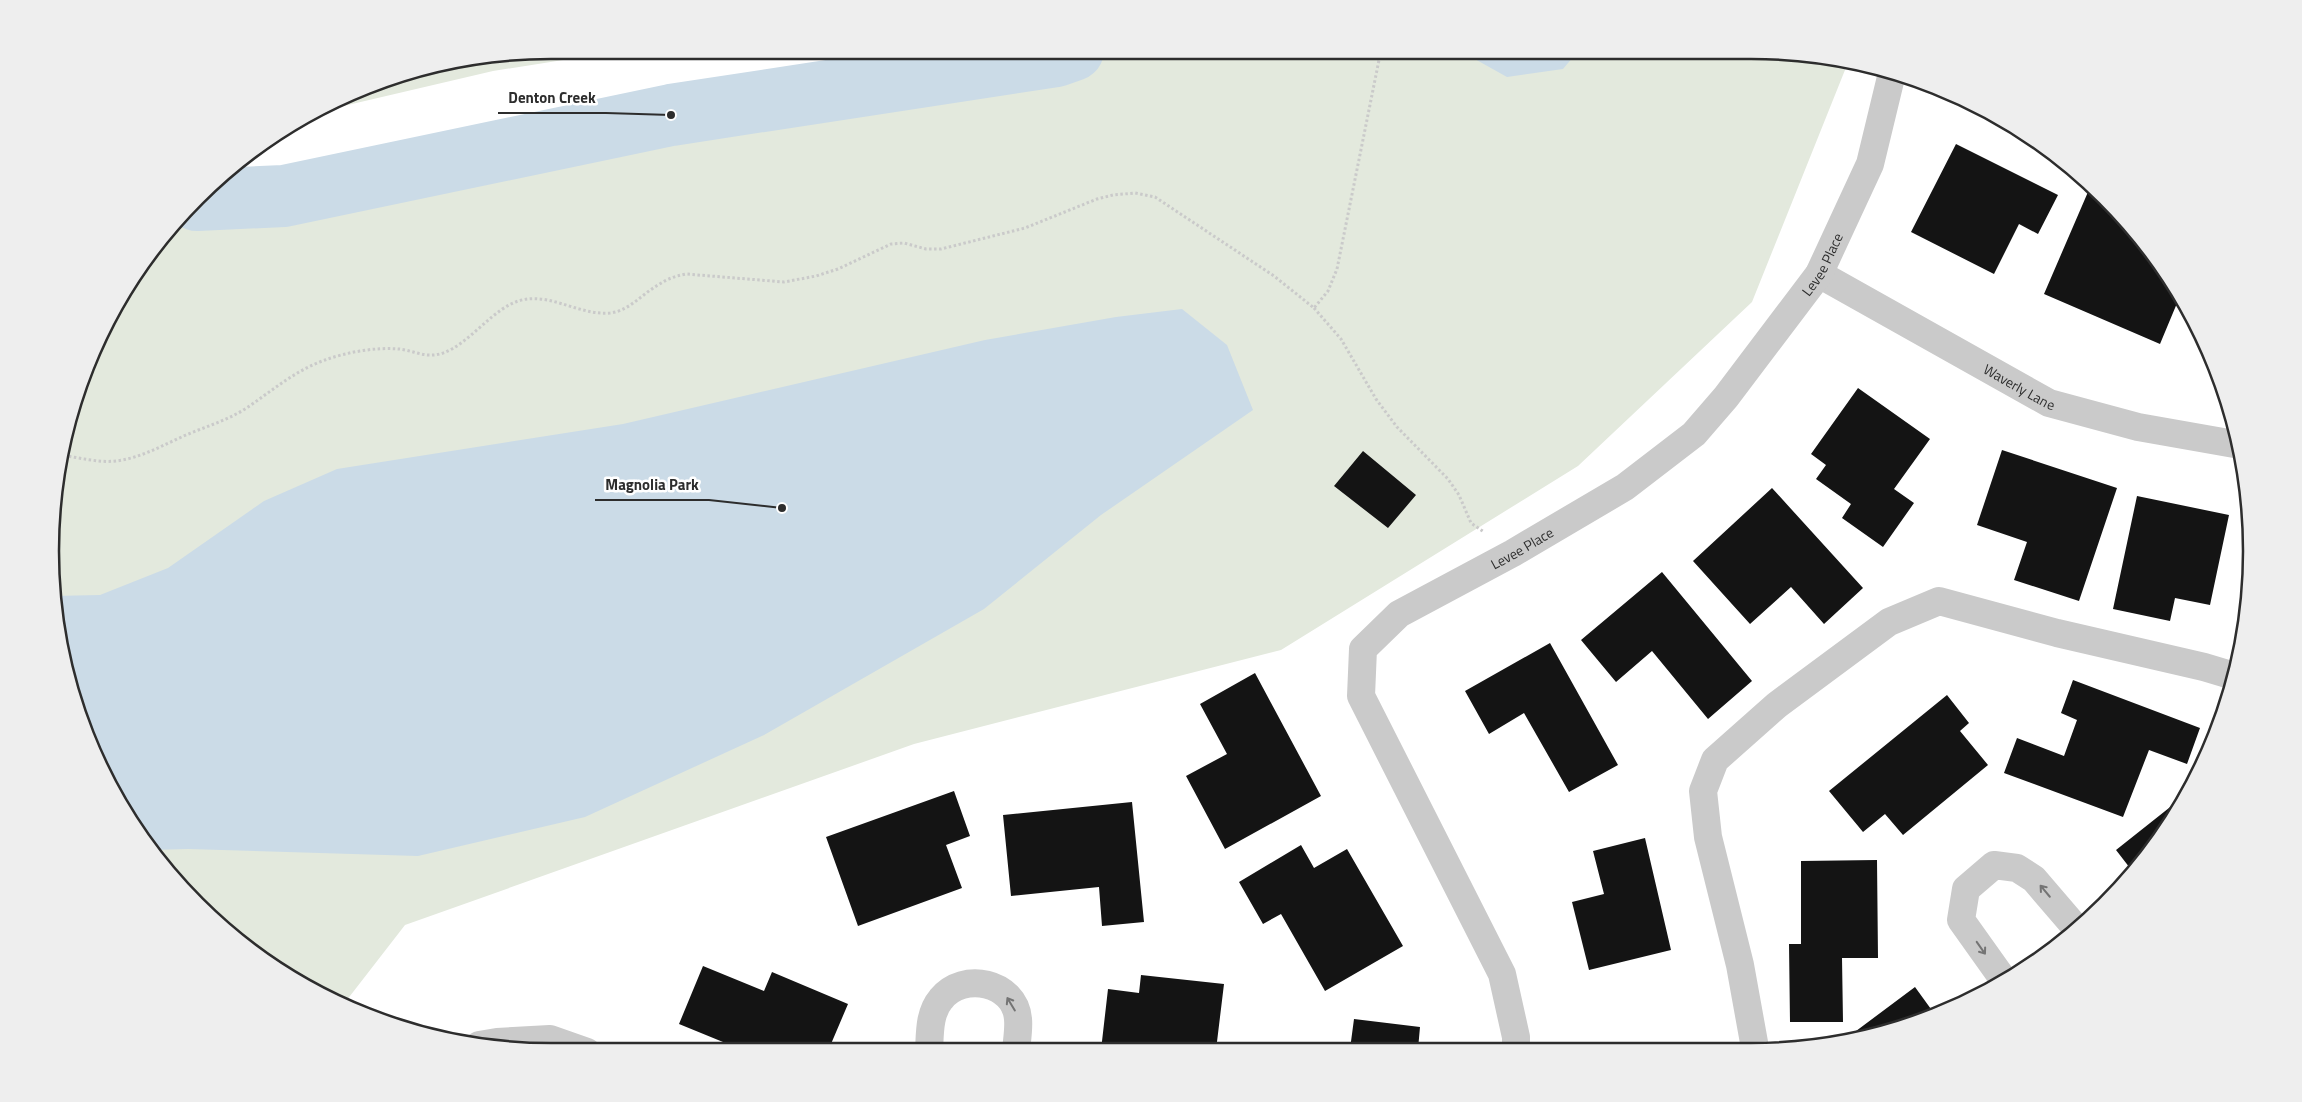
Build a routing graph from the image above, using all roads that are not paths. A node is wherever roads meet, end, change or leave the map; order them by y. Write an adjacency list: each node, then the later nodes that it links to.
1 (1890, 80): 2 (street, Levee Place)
2 (1819, 274): 3 (street, Waverly Lane); 11 (street, Levee Place)
3 (2231, 444)
4 (2227, 674): 12 (street)
5 (2073, 924): 6 (street, one-way to 6)
6 (2000, 975)
7 (511, 1041): 8 (street)
8 (561, 1043)
9 (930, 1043): 10 (street, one-way to 9)
10 (1016, 1043)
11 (1516, 1043)
12 (1754, 1043)

